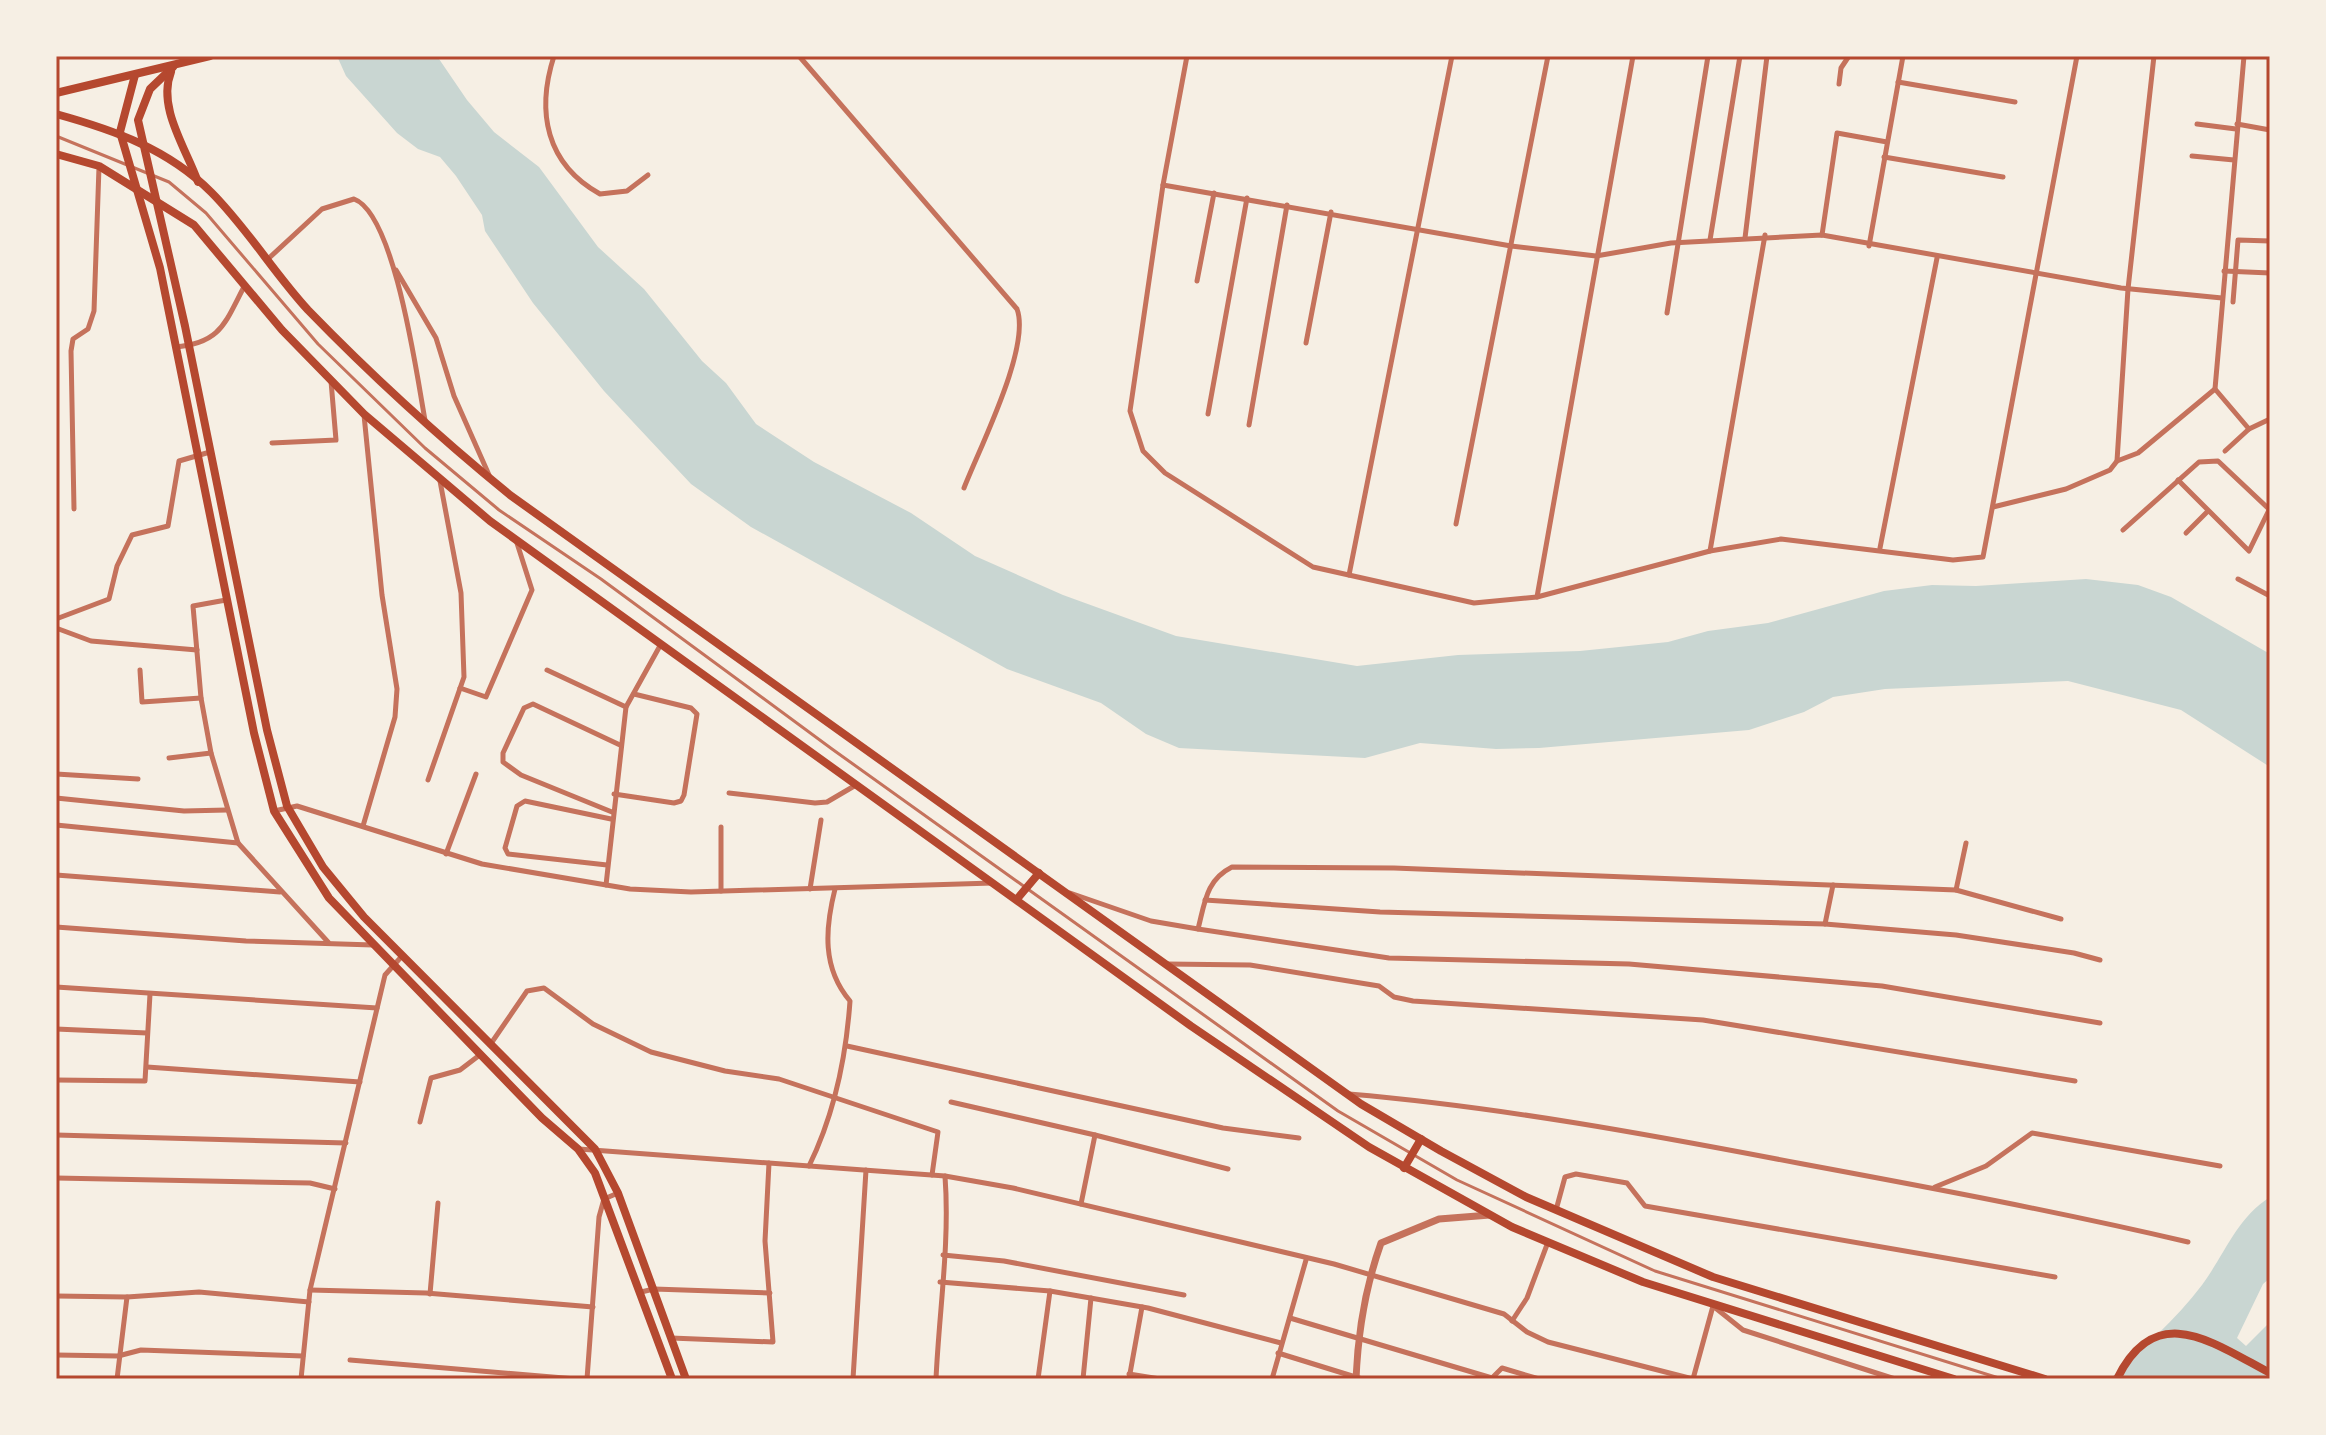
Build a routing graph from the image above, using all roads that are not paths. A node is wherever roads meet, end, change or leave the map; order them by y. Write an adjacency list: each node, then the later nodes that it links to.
1 (210, 56): 16 (main road)
2 (554, 56): 38 (street)
3 (799, 56): 90 (street)
4 (1187, 56): 41 (street)
5 (1452, 56): 48 (street)
6 (1548, 56): 55 (street)
7 (1633, 56): 57 (street)
8 (1708, 56): 54 (street)
9 (1740, 56): 52 (street)
10 (1767, 56): 51 (street)
11 (1849, 56): 20 (street)
12 (1903, 56): 19 (street)
13 (2077, 56): 63 (street)
14 (2154, 56): 67 (street)
15 (2244, 56): 25 (street)
16 (198, 58): 17 (main road)
17 (173, 67): 18 (main road); 30 (main road); 40 (main road)
18 (135, 75): 21 (main road); 27 (main road)
19 (1898, 82): 22 (street); 29 (street)
20 (1839, 84)
21 (56, 93)
22 (2015, 102)
23 (56, 114): 27 (main road)
24 (2197, 124): 25 (street)
25 (2236, 127): 26 (street); 34 (street)
26 (2270, 130)
27 (120, 132): 30 (main road); 35 (main road)
28 (56, 136): 35 (lane)
29 (1887, 142): 33 (street); 50 (street)
30 (142, 143): 37 (main road); 40 (main road)
31 (56, 154): 36 (main road)
32 (2192, 156): 34 (street)
33 (1884, 157): 39 (street); 56 (street)
34 (2234, 160): 61 (street)
35 (129, 164): 37 (lane); 42 (main road)
36 (99, 166): 42 (main road); 92 (street)
37 (149, 173): 45 (main road); 144 (lane)
38 (648, 175)
39 (2003, 177)
40 (198, 182): 59 (main road)
41 (1163, 185): 43 (street); 101 (street)
42 (137, 189): 45 (main road); 73 (main road)
43 (1214, 193): 44 (street); 65 (street)
44 (1247, 198): 46 (street); 77 (street)
45 (155, 199): 66 (main road); 72 (main road)
46 (1287, 205): 47 (street); 80 (street)
47 (1331, 212): 48 (street); 71 (street)
48 (1418, 227): 55 (street); 101 (street)
49 (1765, 235): 50 (street); 51 (street); 100 (street)
50 (1822, 235): 56 (street)
51 (1745, 238): 52 (street)
52 (1710, 240): 54 (street)
53 (2270, 241): 62 (street)
54 (1680, 242): 57 (street); 70 (street)
55 (1511, 246): 57 (street); 95 (street)
56 (1869, 246): 58 (street)
57 (1596, 256): 104 (street)
58 (1937, 258): 63 (street); 99 (street)
59 (267, 260): 60 (street); 79 (main road)
60 (392, 262): 79 (street); 87 (street)
61 (2224, 271): 62 (street); 68 (street)
62 (2236, 272): 64 (street); 69 (street)
63 (2035, 273): 67 (street); 91 (street)
64 (2270, 273)
65 (1197, 281)
66 (245, 285): 72 (street); 74 (main road)
67 (2128, 289): 68 (street); 86 (street)
68 (2222, 298): 75 (street)
69 (2233, 302)
70 (1667, 313)
71 (1306, 343)
72 (189, 346): 73 (street); 84 (main road)
73 (174, 347): 85 (main road)
74 (331, 380): 76 (main road); 82 (street)
75 (2215, 389): 81 (street); 86 (street)
76 (364, 414): 89 (main road); 133 (street)
77 (1208, 414)
78 (2270, 419): 81 (street)
79 (426, 424): 87 (main road)
80 (1249, 425)
81 (2249, 429): 83 (street)
82 (272, 443)
83 (2225, 451)
84 (210, 452): 85 (street); 127 (main road)
85 (196, 456): 105 (main road); 106 (street)
86 (2117, 461): 91 (street)
87 (490, 479): 139 (main road)
88 (2178, 480): 93 (street); 94 (street); 96 (street)
89 (440, 481): 98 (main road); 112 (street)
90 (964, 488)
91 (1993, 507): 99 (street)
92 (74, 509)
93 (2270, 510): 94 (street)
94 (2207, 512): 97 (street)
95 (1456, 524)
96 (2123, 530)
97 (2186, 533)
98 (515, 539): 108 (main road); 112 (street)
99 (1880, 548): 100 (street)
100 (1710, 551): 104 (street)
101 (1349, 575): 104 (street)
102 (2238, 579): 103 (street)
103 (2270, 596)
104 (1537, 597)
105 (226, 600): 109 (street); 129 (main road)
106 (56, 619)
107 (56, 628): 109 (street)
108 (661, 644): 113 (street); 123 (main road)
109 (197, 650): 114 (street)
110 (140, 670): 114 (street)
111 (547, 670): 115 (street)
112 (460, 688): 122 (street)
113 (634, 694): 115 (street); 125 (street)
114 (201, 698): 117 (street)
115 (626, 707): 116 (street)
116 (620, 745): 125 (street); 130 (street)
117 (211, 753): 118 (street); 128 (street)
118 (169, 758)
119 (56, 774): 121 (street)
120 (476, 774): 137 (street)
121 (138, 779)
122 (428, 780)
123 (857, 785): 124 (street); 141 (main road)
124 (729, 793)
125 (614, 794): 130 (street)
126 (56, 798): 128 (street)
127 (287, 806): 129 (street); 133 (street); 159 (main road)
128 (227, 810): 135 (street)
129 (274, 811): 158 (main road)
130 (612, 816): 138 (street); 138 (street)
131 (821, 820): 145 (street)
132 (56, 825): 135 (street)
133 (363, 827): 137 (street)
134 (721, 827): 148 (street)
135 (238, 843): 149 (street)
136 (1966, 843): 147 (street)
137 (446, 854): 142 (street)
138 (607, 865): 142 (street)
139 (1039, 873): 144 (main road); 150 (main road)
140 (56, 875): 149 (street)
141 (994, 883): 146 (street); 151 (main road)
142 (606, 885): 148 (street)
143 (1833, 885): 147 (street); 152 (street); 154 (street)
144 (1028, 887): 151 (main road); 187 (lane)
145 (810, 889): 146 (street); 148 (street)
146 (835, 889): 170 (street)
147 (1956, 890): 153 (street)
148 (721, 891)
149 (280, 892): 157 (street)
150 (1066, 892): 156 (street); 161 (main road)
151 (1017, 899): 191 (main road)
152 (1205, 900): 154 (street); 156 (street)
153 (2061, 919)
154 (1825, 924): 160 (street)
155 (56, 927): 157 (street)
156 (1198, 929): 166 (street)
157 (328, 942): 158 (street)
158 (374, 945): 162 (main road)
159 (403, 955): 162 (street); 169 (main road)
160 (2100, 960)
161 (1166, 964): 174 (street); 176 (main road)
162 (394, 965): 165 (street); 171 (main road)
163 (56, 987): 164 (street)
164 (150, 994): 165 (street); 168 (street)
165 (377, 1008): 175 (street)
166 (2100, 1023)
167 (56, 1029): 168 (street)
168 (147, 1033): 172 (street)
169 (490, 1045): 177 (street); 186 (main road)
170 (847, 1046): 177 (street); 182 (street)
171 (481, 1054): 179 (street); 185 (main road)
172 (147, 1067): 173 (street); 175 (street)
173 (56, 1080)
174 (2075, 1081)
175 (360, 1082): 184 (street)
176 (1348, 1094): 183 (main road); 197 (street)
177 (834, 1095): 189 (street); 194 (street)
178 (951, 1102): 181 (street)
179 (420, 1122)
180 (56, 1135): 184 (street)
181 (1095, 1135): 192 (street); 202 (street)
182 (1299, 1138)
183 (1421, 1139): 187 (main road); 203 (main road)
184 (346, 1143): 198 (street)
185 (578, 1149): 186 (street); 200 (main road)
186 (595, 1149): 188 (street); 199 (main road)
187 (1413, 1154): 191 (main road); 255 (lane)
188 (769, 1163): 189 (street); 216 (street)
189 (809, 1166): 193 (street)
190 (2220, 1166): 197 (street)
191 (1404, 1168): 204 (main road)
192 (1228, 1169)
193 (866, 1170): 194 (street); 245 (street)
194 (932, 1175): 195 (street)
195 (945, 1176): 202 (street); 207 (street)
196 (56, 1178): 198 (street)
197 (1934, 1187): 206 (street)
198 (335, 1189): 213 (street)
199 (618, 1193): 200 (street); 212 (main road)
200 (604, 1199): 215 (main road); 224 (street)
201 (438, 1203): 217 (street)
202 (1081, 1204): 208 (street)
203 (1556, 1210): 210 (street); 256 (main road)
204 (1490, 1215): 205 (main road); 209 (street)
205 (1548, 1242): 223 (main road); 227 (street)
206 (2188, 1242)
207 (943, 1255): 211 (street); 218 (street)
208 (1306, 1260): 209 (street); 226 (street)
209 (1369, 1276): 227 (street); 228 (street)
210 (2055, 1277)
211 (940, 1282): 214 (street); 246 (street)
212 (654, 1289): 215 (street); 216 (street); 229 (main road)
213 (310, 1290): 217 (street); 222 (street)
214 (1050, 1291): 221 (street); 247 (street)
215 (641, 1292): 243 (main road)
216 (770, 1293): 229 (street)
217 (430, 1294): 224 (street)
218 (1184, 1295)
219 (56, 1296): 220 (street)
220 (127, 1297): 222 (street); 233 (street)
221 (1091, 1298): 225 (street); 248 (street)
222 (309, 1302): 234 (street)
223 (1713, 1306): 227 (street); 253 (street); 254 (main road)
224 (593, 1307): 242 (street)
225 (1142, 1307): 230 (street); 237 (street)
226 (1290, 1318): 228 (street); 230 (street)
227 (1512, 1321)
228 (1357, 1337): 238 (street); 251 (street)
229 (671, 1338): 244 (main road)
230 (1281, 1343): 231 (street)
231 (1278, 1353): 238 (street); 250 (street)
232 (56, 1355): 233 (street)
233 (118, 1356): 234 (street); 239 (street)
234 (303, 1356): 240 (street)
235 (350, 1360): 241 (street)
236 (2270, 1373): 257 (main road)
237 (1129, 1376): 249 (street)
238 (1358, 1378)
239 (117, 1379)
240 (301, 1379)
241 (576, 1379)
242 (587, 1379)
243 (672, 1379)
244 (686, 1379)
245 (853, 1379)
246 (936, 1379)
247 (1038, 1379)
248 (1083, 1379)
249 (1160, 1379)
250 (1272, 1379)
251 (1492, 1379): 252 (street)
252 (1539, 1379)
253 (1895, 1379)
254 (1954, 1379)
255 (2002, 1379)
256 (2045, 1379)
257 (2117, 1379)

